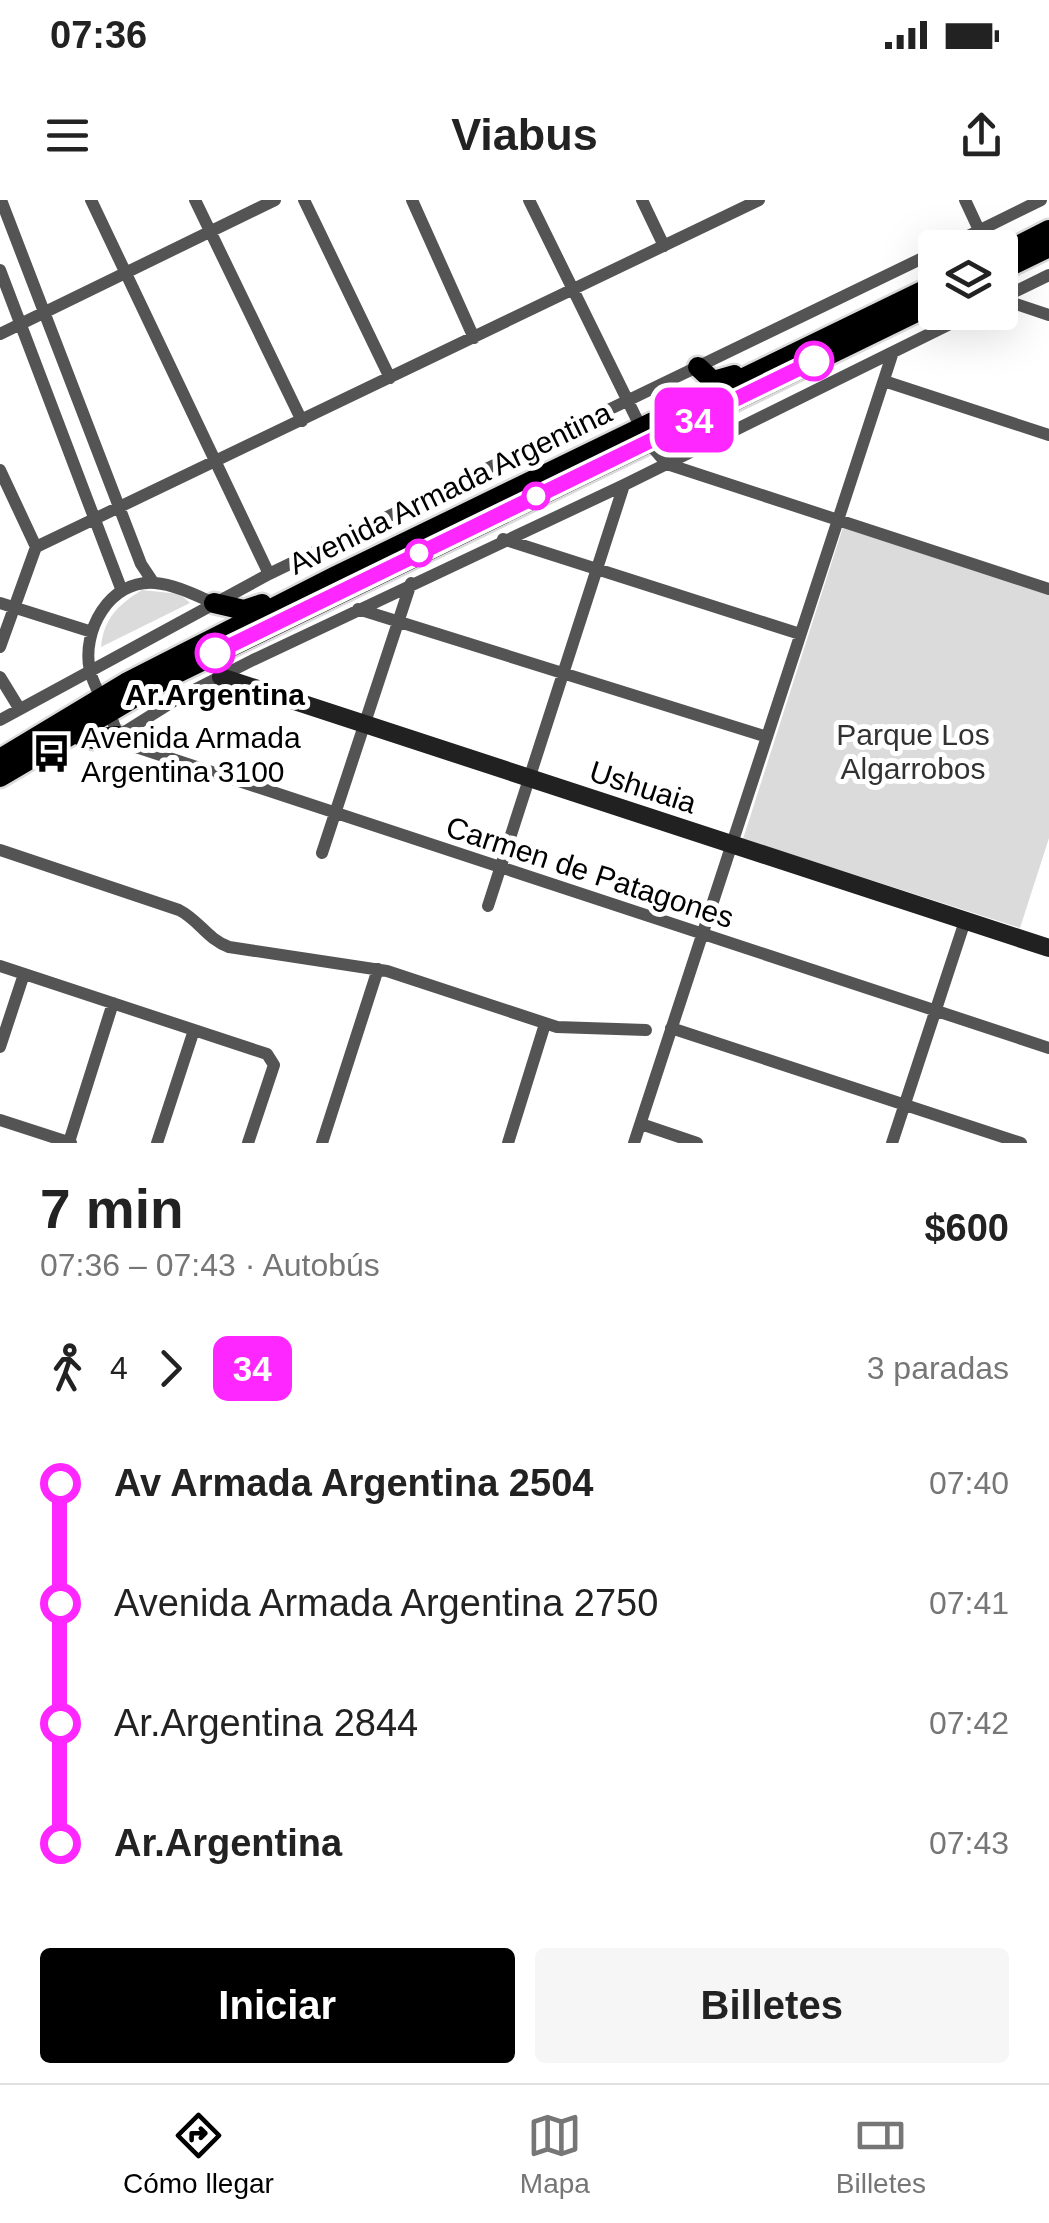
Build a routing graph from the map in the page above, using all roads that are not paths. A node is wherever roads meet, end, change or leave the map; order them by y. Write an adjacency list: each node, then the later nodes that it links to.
1 (2, 200): 28 (street)
2 (91, 200): 21 (street)
3 (196, 200): 14 (street)
4 (275, 200): 14 (street)
5 (304, 200): 37 (street)
6 (412, 200): 33 (street)
7 (528, 200): 23 (street)
8 (642, 200): 16 (street)
9 (965, 200): 12 (street)
10 (1041, 200): 12 (street)
11 (752, 202): 16 (street)
12 (979, 230)
13 (1049, 230): 15 (main road)
14 (211, 231): 21 (street); 40 (street)
15 (1018, 245)
16 (664, 246): 23 (street)
17 (1049, 247): 19 (main road)
18 (918, 260): 36 (street, Avenida Armada Argentina)
19 (1018, 262)
20 (0, 270): 30 (street)
21 (126, 272): 28 (street); 43 (street)
22 (1049, 275): 24 (street)
23 (572, 290): 33 (street); 39 (street)
24 (1018, 290)
25 (918, 294): 35 (main road, Avenida Armada Argentina)
26 (1018, 305): 29 (street)
27 (918, 310): 41 (main road, Avenida Armada Argentina)
28 (45, 313): 30 (street); 49 (street)
29 (1049, 315)
30 (20, 324): 32 (street); 50 (street)
31 (938, 330): 34 (street)
32 (0, 334)
33 (474, 338): 37 (street)
34 (893, 352): 38 (street); 44 (street)
35 (774, 362): 36 (main road); 41 (main road, Avenida Armada Argentina)
36 (698, 367): 39 (street, Avenida Armada Argentina)
37 (390, 378): 40 (street)
38 (884, 381): 42 (street); 51 (street)
39 (628, 400): 41 (street); 55 (street, Avenida Armada Argentina)
40 (302, 420): 43 (street)
41 (645, 435): 44 (street); 56 (main road, Avenida Armada Argentina); 72 (main road, Avenida Armada Argentina)
42 (1049, 435)
43 (216, 464): 49 (street); 55 (street)
44 (667, 464): 46 (street); 51 (street)
45 (0, 470): 48 (street)
46 (624, 485): 52 (street); 54 (street)
47 (0, 500): 48 (street)
48 (16, 502): 53 (street)
49 (121, 510): 50 (street); 57 (street)
50 (98, 520): 53 (street); 60 (street)
51 (838, 520): 59 (street); 66 (street)
52 (503, 539): 54 (street); 58 (street)
53 (36, 547): 62 (street)
54 (597, 569): 66 (street); 69 (street)
55 (269, 574): 61 (street, Avenida Armada Argentina)
56 (334, 577): 61 (main road); 72 (main road, Avenida Armada Argentina)
57 (153, 582): 60 (street); 61 (street)
58 (410, 583): 63 (street); 64 (street)
59 (1049, 589)
60 (122, 591): 65 (street)
61 (214, 603): 68 (street, Avenida Armada Argentina)
62 (7, 605): 65 (street); 67 (street)
63 (358, 609): 64 (street); 70 (street)
64 (400, 621): 69 (street); 75 (street)
65 (92, 632): 68 (street)
66 (800, 634): 78 (street)
67 (0, 646)
68 (89, 669): 72 (street); 73 (street, Avenida Armada Argentina)
69 (563, 673): 78 (street); 81 (street)
70 (221, 677): 75 (main road, Ushuaia); 77 (street)
71 (0, 678): 73 (street)
72 (106, 703): 76 (main road, Avenida Armada Argentina); 77 (street); 79 (main road, Avenida Armada Argentina)
73 (20, 708): 74 (street, Avenida Armada Argentina)
74 (0, 720)
75 (364, 726): 81 (main road, Ushuaia); 82 (street)
76 (72, 733): 77 (main road); 80 (main road, Avenida Armada Argentina)
77 (118, 736): 82 (street, Carmen de Patagones)
78 (767, 737): 83 (street)
79 (0, 759)
80 (0, 778)
81 (529, 779): 83 (main road, Ushuaia); 86 (street)
82 (334, 814): 85 (street); 86 (street, Carmen de Patagones)
83 (731, 845): 88 (main road, Ushuaia); 89 (street)
84 (0, 850): 92 (street)
85 (322, 853)
86 (499, 868): 87 (street); 89 (street, Carmen de Patagones)
87 (488, 906)
88 (965, 921): 90 (main road, Ushuaia); 95 (street)
89 (700, 936): 95 (street, Carmen de Patagones); 97 (street)
90 (1049, 948)
91 (0, 966): 93 (street)
92 (378, 970): 96 (street); 108 (street)
93 (24, 974): 94 (street); 100 (street)
94 (113, 1003): 98 (street); 105 (street)
95 (934, 1010): 101 (street, Carmen de Patagones); 102 (street)
96 (544, 1024): 99 (street); 109 (street)
97 (671, 1028): 102 (street); 104 (street)
98 (194, 1030): 106 (street); 107 (street)
99 (646, 1030)
100 (0, 1047)
101 (1049, 1048)
102 (904, 1104): 112 (street); 113 (street)
103 (0, 1120): 105 (street)
104 (641, 1124): 110 (street); 111 (street)
105 (70, 1143)
106 (156, 1143)
107 (248, 1143)
108 (322, 1143)
109 (508, 1143)
110 (634, 1143)
111 (696, 1143)
112 (892, 1143)
113 (1022, 1143)

